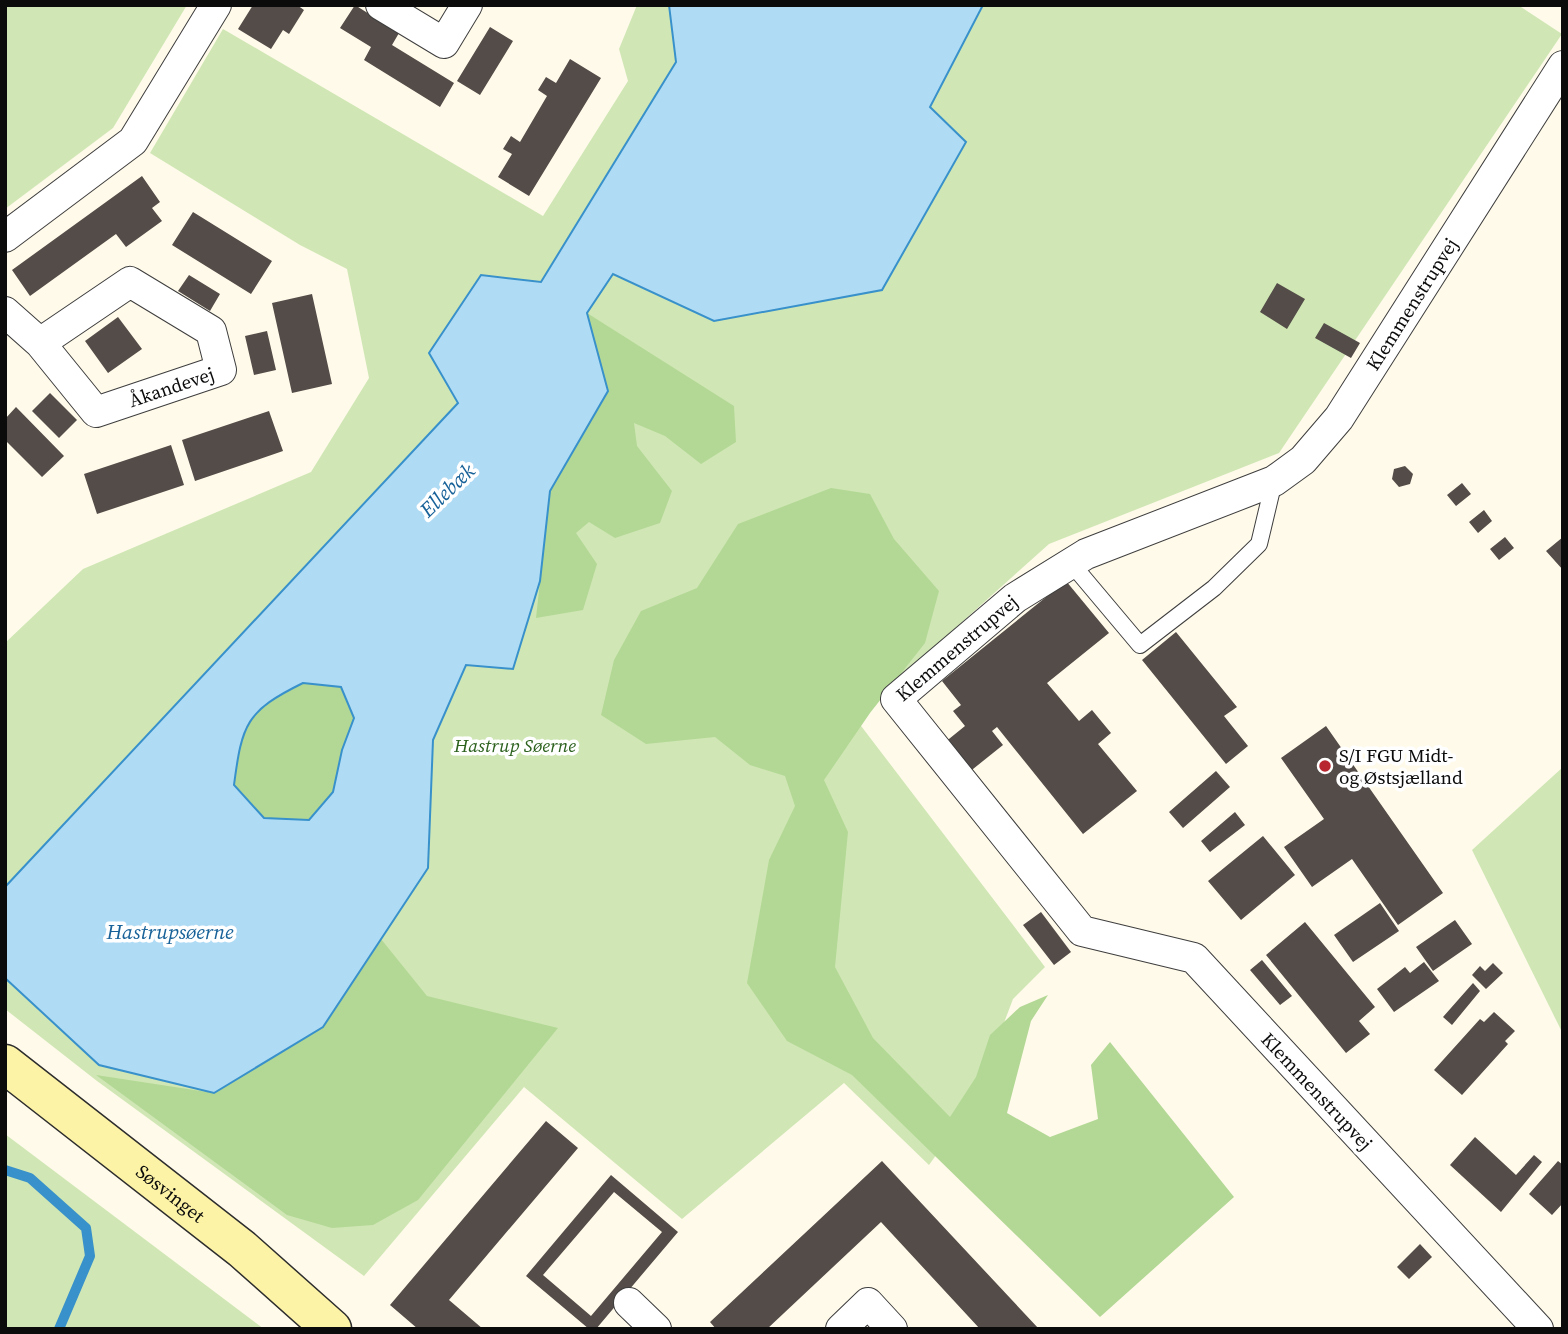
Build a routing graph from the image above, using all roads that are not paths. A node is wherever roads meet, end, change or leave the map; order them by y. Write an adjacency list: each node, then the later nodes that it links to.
1 (216, 5): 5 (street)
2 (381, 5): 3 (street)
3 (467, 5)
4 (1563, 66): 8 (street, Klemmenstrupvej)
5 (5, 237)
6 (5, 312): 7 (street, Åkandevej)
7 (40, 343): 7 (street, Åkandevej)
8 (1274, 481): 9 (street, Klemmenstrupvej); 9 (lane)
9 (1071, 563): 16 (street, Klemmenstrupvej)
10 (5, 1064): 12 (street, Søsvinget)
11 (629, 1303): 13 (street)
12 (332, 1329)
13 (656, 1329)
14 (841, 1329): 15 (street)
15 (892, 1329)
16 (1538, 1329)

